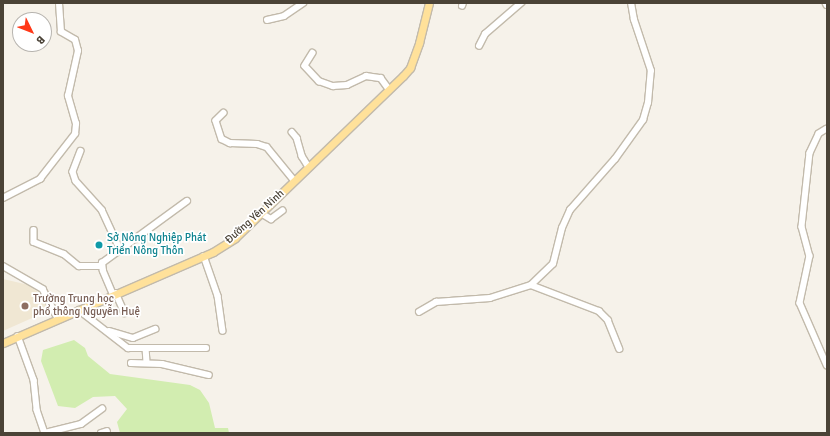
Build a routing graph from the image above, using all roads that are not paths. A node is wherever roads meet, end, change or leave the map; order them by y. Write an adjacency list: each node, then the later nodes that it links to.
1 (59, 3): 16 (street)
2 (303, 3): 6 (street)
3 (429, 3): 9 (main road, Đường Yên Ninh)
4 (521, 3): 7 (street)
5 (631, 3): 25 (street)
6 (267, 20)
7 (479, 46)
8 (313, 53): 9 (street)
9 (389, 89): 14 (main road, Đường Yên Ninh)
10 (224, 113): 15 (street)
11 (827, 129): 41 (street)
12 (292, 132): 14 (street)
13 (81, 151): 21 (street)
14 (309, 167): 15 (main road, Đường Yên Ninh)
15 (294, 180): 19 (main road, Đường Yên Ninh)
16 (3, 198)
17 (187, 201): 21 (street)
18 (282, 211): 19 (street)
19 (261, 213): 22 (main road, Đường Yên Ninh)
20 (34, 230): 24 (street)
21 (120, 249): 24 (street)
22 (204, 256): 26 (main road, Đường Yên Ninh); 33 (street)
23 (3, 266): 30 (street)
24 (101, 266): 26 (street)
25 (531, 285): 28 (street); 38 (street)
26 (115, 294): 27 (main road, Đường Yên Ninh); 29 (street)
27 (79, 310): 30 (main road, Đường Yên Ninh); 31 (street)
28 (419, 312)
29 (125, 313)
30 (58, 318): 34 (main road, Đường Yên Ninh)
31 (98, 326): 32 (street); 36 (street)
32 (156, 329)
33 (223, 331)
34 (18, 336): 35 (main road, Đường Yên Ninh); 44 (street)
35 (3, 343)
36 (146, 348): 37 (street); 40 (street)
37 (206, 348)
38 (620, 349)
39 (131, 363): 40 (street)
40 (147, 363): 42 (street)
41 (827, 365)
42 (209, 375)
43 (102, 409): 44 (street)
44 (45, 433)

